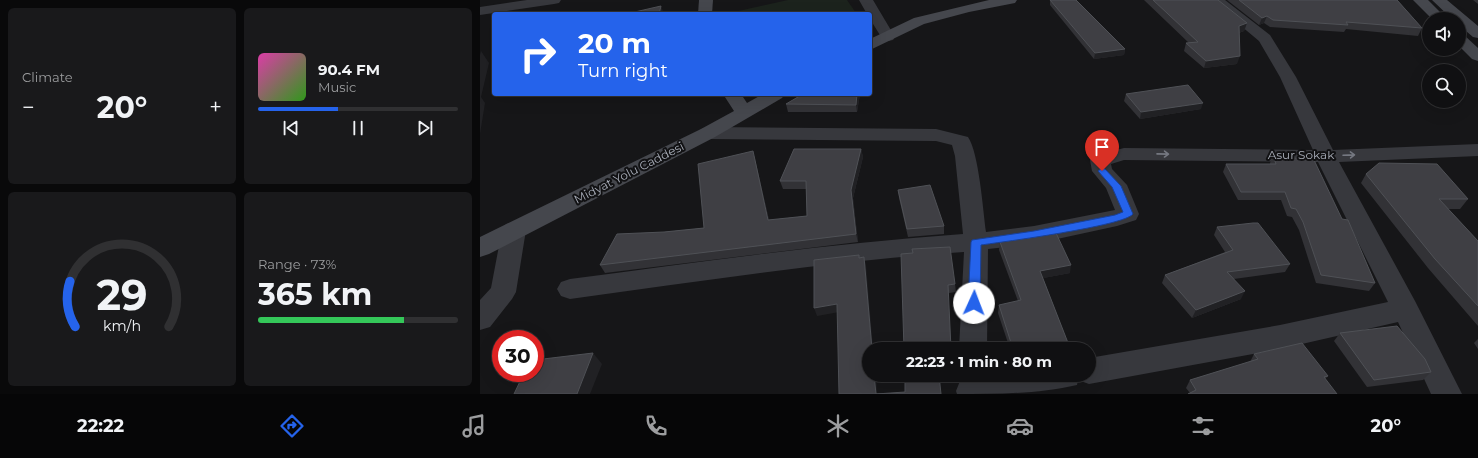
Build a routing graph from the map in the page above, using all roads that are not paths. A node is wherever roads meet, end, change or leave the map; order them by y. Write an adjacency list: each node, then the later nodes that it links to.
1 (554, 0): 8 (street)
2 (706, 0): 9 (street)
3 (866, 0): 12 (street)
4 (1010, 0): 12 (street)
5 (1217, 0): 21 (street)
6 (1420, 0): 10 (street)
7 (1439, 0): 11 (street)
8 (480, 11)
9 (705, 12)
10 (1433, 12)
11 (1478, 34)
12 (888, 37): 13 (street)
13 (872, 44)
14 (1466, 45): 15 (street)
15 (1478, 56)
16 (733, 96): 18 (street)
17 (772, 96): 18 (street, Midyat Yolu Caddesi)
18 (743, 111): 19 (street, Midyat Yolu Caddesi)
19 (708, 133): 22 (street, Midyat Yolu Caddesi); 23 (street)
20 (1477, 150): 21 (street, Asur Sokak, one-way to 20)
21 (1326, 156): 23 (street, Asur Sokak, one-way to 21); 26 (street)
22 (514, 230): 24 (street, Midyat Yolu Caddesi); 27 (street)
23 (976, 242): 25 (street); 28 (street)
24 (480, 248)
25 (570, 289)
26 (1405, 309): 29 (street); 32 (street)
27 (480, 319)
28 (973, 342)
29 (1096, 370)
30 (1006, 382): 31 (street)
31 (971, 386)
32 (1447, 394)

